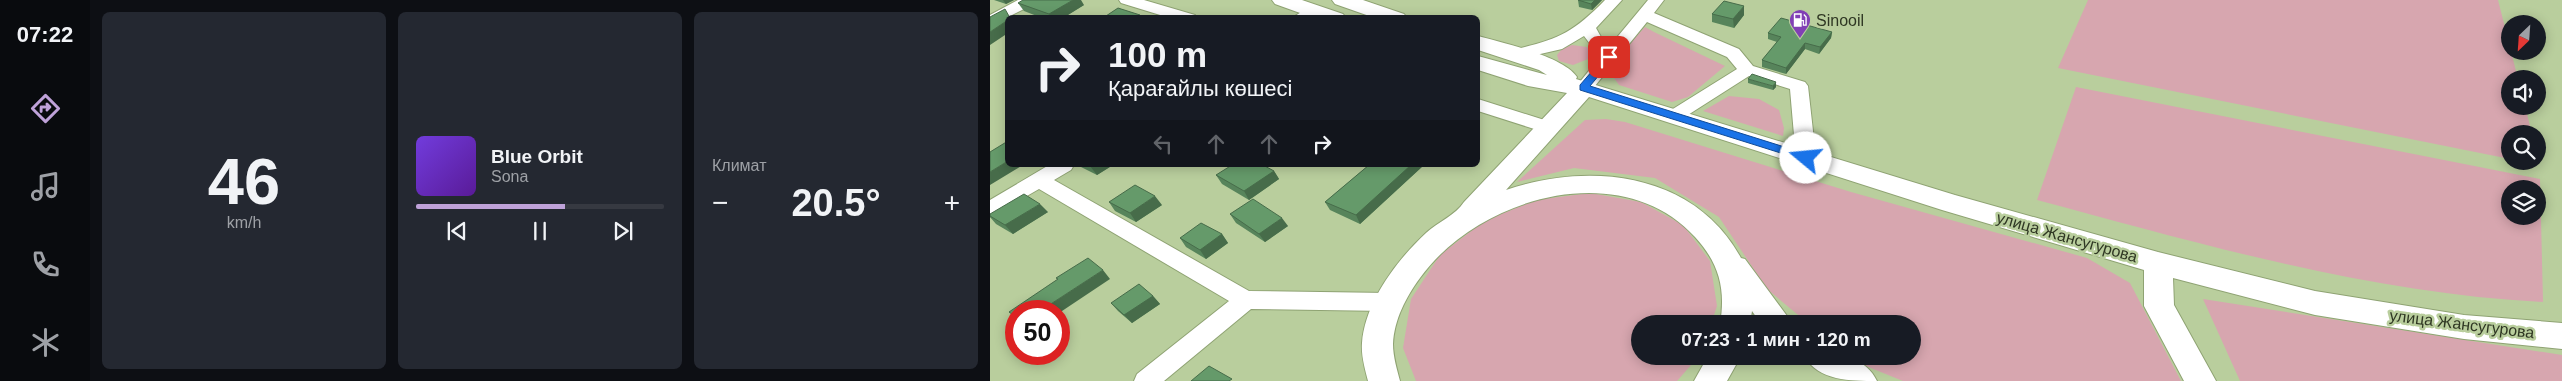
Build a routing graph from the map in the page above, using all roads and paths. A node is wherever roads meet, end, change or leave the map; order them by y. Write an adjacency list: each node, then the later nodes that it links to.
1 (1030, 0): 12 (street)
2 (1127, 0): 8 (street)
3 (1282, 0): 7 (main road)
4 (1342, 0): 10 (main road)
5 (1614, 0): 13 (street)
6 (1656, 0): 11 (street)
7 (1307, 8): 9 (main road)
8 (1179, 15)
9 (1327, 15)
10 (1388, 15)
11 (1644, 15): 16 (street); 18 (street)
12 (990, 20)
13 (1588, 27): 15 (street); 16 (street)
14 (1480, 44): 15 (main road, улица Жансугурова)
15 (1514, 55): 19 (main road, улица Жансугурова)
16 (1609, 57): 19 (street)
17 (1480, 64): 19 (main road, улица Жансугурова)
18 (1746, 70): 21 (street); 23 (street)
19 (1584, 88): 21 (main road, улица Жансугурова); 22 (main road)
20 (1480, 106): 22 (street)
21 (1674, 116): 23 (main road, улица Жансугурова)
22 (1550, 128): 27 (main road)
23 (1806, 158): 29 (main road, улица Жансугурова)
24 (1061, 167): 25 (street)
25 (1039, 180): 26 (street); 30 (street)
26 (990, 210)
27 (1462, 220): 28 (main road); 31 (main road)
28 (1730, 261): 32 (main road); 33 (main road)
29 (2158, 263): 34 (main road, улица Жансугурова); 41 (main road)
30 (1246, 300): 31 (street); 38 (street)
31 (1388, 302): 37 (main road)
32 (1737, 315)
33 (1771, 315)
34 (2562, 336)
35 (1720, 365): 39 (main road)
36 (1835, 365): 40 (main road)
37 (1375, 372)
38 (1146, 381)
39 (1710, 381)
40 (1861, 381)
41 (2200, 381)

